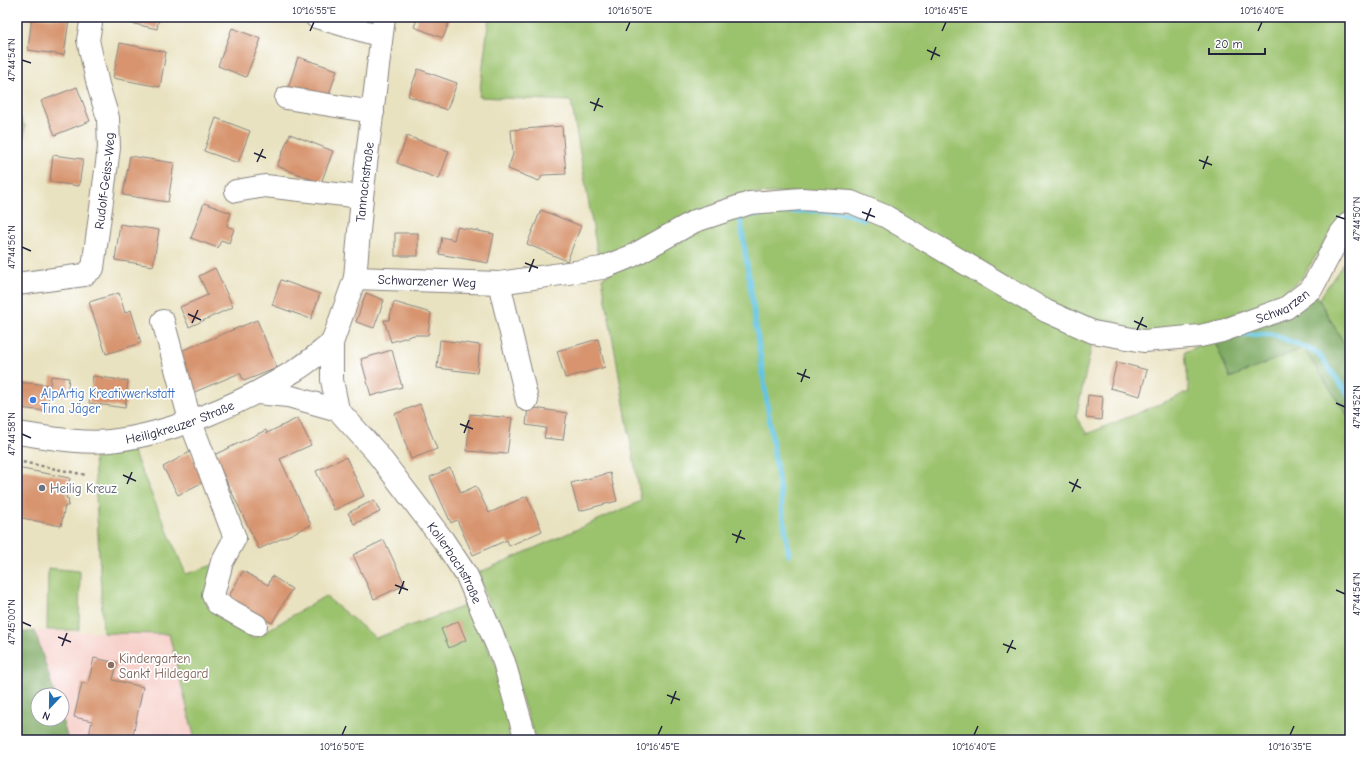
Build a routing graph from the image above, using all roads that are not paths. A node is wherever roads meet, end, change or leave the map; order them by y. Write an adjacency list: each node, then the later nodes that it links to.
1 (92, 17): 12 (street, Rudolf-Geiss-Weg)
2 (316, 17): 3 (street)
3 (383, 26): 5 (street, Tannachstraße)
4 (286, 98): 5 (street)
5 (372, 112): 7 (street, Tannachstraße)
6 (236, 191): 7 (street)
7 (362, 197): 10 (street, Tannachstraße)
8 (1350, 222): 9 (street, Schwarzen)
9 (632, 256): 11 (street, Schwarzener Weg)
10 (355, 278): 11 (street, Schwarzener Weg); 14 (street, Tannachstraße)
11 (499, 283): 16 (street)
12 (17, 284)
13 (163, 321): 18 (street)
14 (332, 343): 15 (street); 17 (street, Tannachstraße)
15 (257, 393): 17 (street, Heiligkreuzer Straße); 18 (street, Heiligkreuzer Straße)
16 (527, 400)
17 (338, 410): 21 (street, Kollerbachstraße)
18 (190, 420): 19 (street, Heiligkreuzer Straße); 20 (street)
19 (17, 434)
20 (256, 625)
21 (526, 740)

